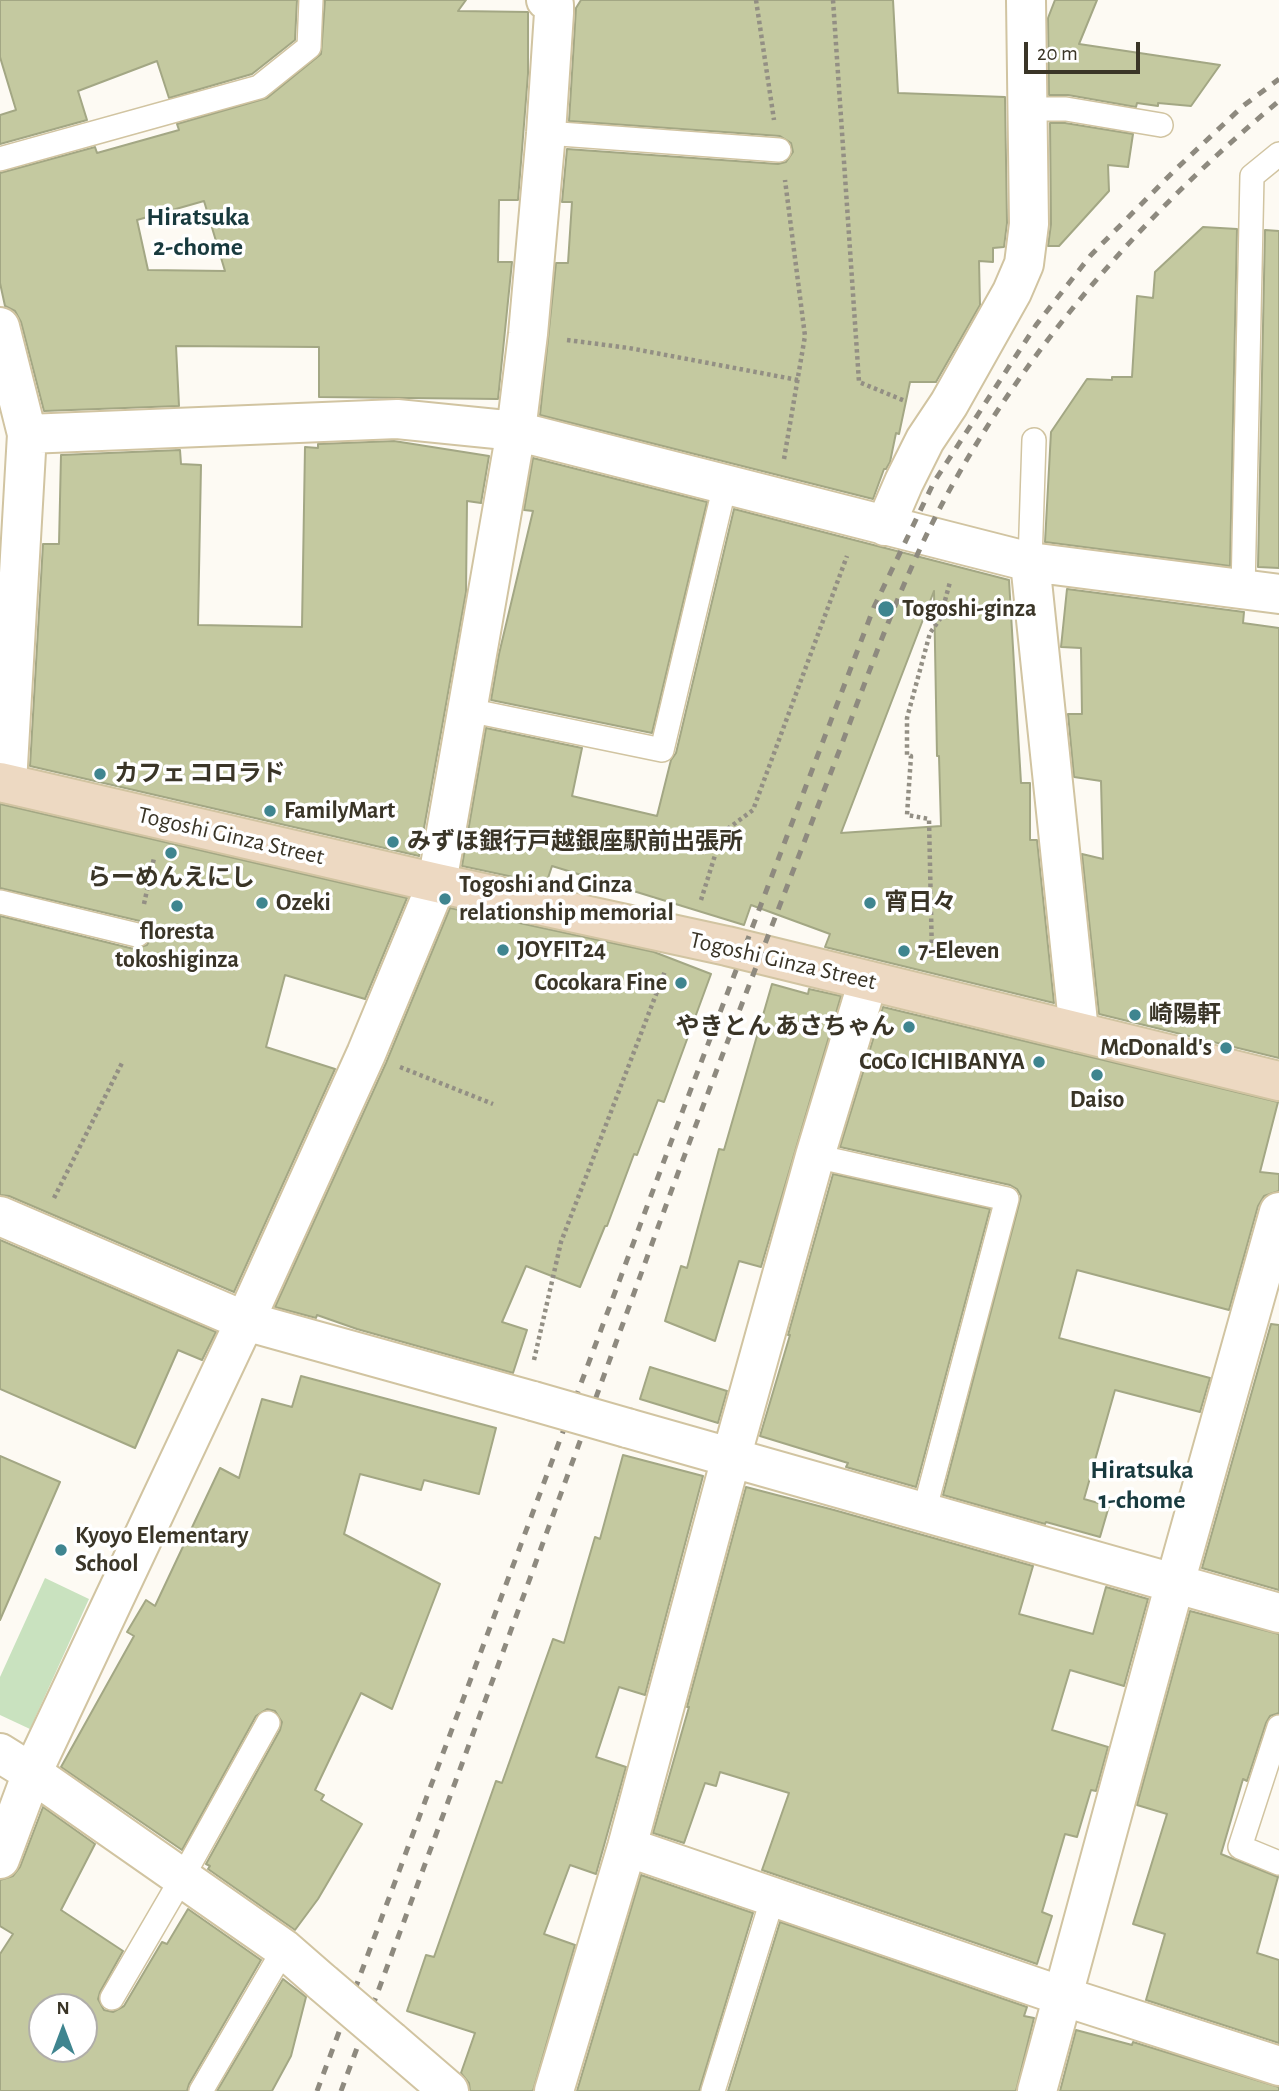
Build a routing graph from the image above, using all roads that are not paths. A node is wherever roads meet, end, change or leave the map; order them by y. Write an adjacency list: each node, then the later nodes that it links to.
1 (311, 0): 9 (lane)
2 (546, 0): 6 (street)
3 (1026, 0): 4 (street)
4 (1027, 109): 5 (lane); 15 (street)
5 (1161, 125)
6 (546, 133): 7 (lane); 11 (street)
7 (779, 150)
8 (1279, 154): 17 (lane)
9 (0, 159)
10 (0, 327): 12 (street)
11 (516, 431): 12 (street); 14 (street); 18 (street)
12 (27, 434): 19 (street)
13 (1034, 440): 16 (lane)
14 (725, 485): 15 (street); 18 (lane)
15 (873, 522): 16 (street)
16 (1030, 562): 17 (street); 24 (street)
17 (1261, 592)
18 (468, 710): 20 (street)
19 (4, 782): 20 (street, Togoshi Ginza Street)
20 (437, 883): 23 (street, Togoshi Ginza Street); 29 (street)
21 (0, 902): 22 (lane)
22 (137, 935)
23 (868, 981): 24 (street, Togoshi Ginza Street); 26 (street)
24 (1079, 1032): 25 (street, Togoshi Ginza Street)
25 (1279, 1081)
26 (815, 1156): 30 (street); 31 (lane)
27 (1279, 1212): 32 (street)
28 (0, 1216): 29 (street)
29 (245, 1321): 30 (street, bridge); 37 (street)
30 (731, 1458): 31 (street); 38 (street)
31 (925, 1512): 32 (street)
32 (1175, 1583): 33 (street); 44 (street)
33 (1279, 1614)
34 (268, 1723): 41 (lane)
35 (1279, 1727): 40 (lane)
36 (0, 1753): 37 (street)
37 (32, 1773): 39 (street); 41 (street)
38 (627, 1847): 42 (street); 49 (street)
39 (0, 1859)
40 (1279, 1863)
41 (182, 1878): 43 (street); 45 (lane)
42 (773, 1897): 44 (street); 50 (lane)
43 (284, 1949): 47 (lane); 48 (street, bridge)
44 (1062, 1996): 46 (street); 51 (street)
45 (112, 1998)
46 (1279, 2067)
47 (201, 2091)
48 (449, 2091)
49 (554, 2091)
50 (713, 2091)
51 (1037, 2091)

